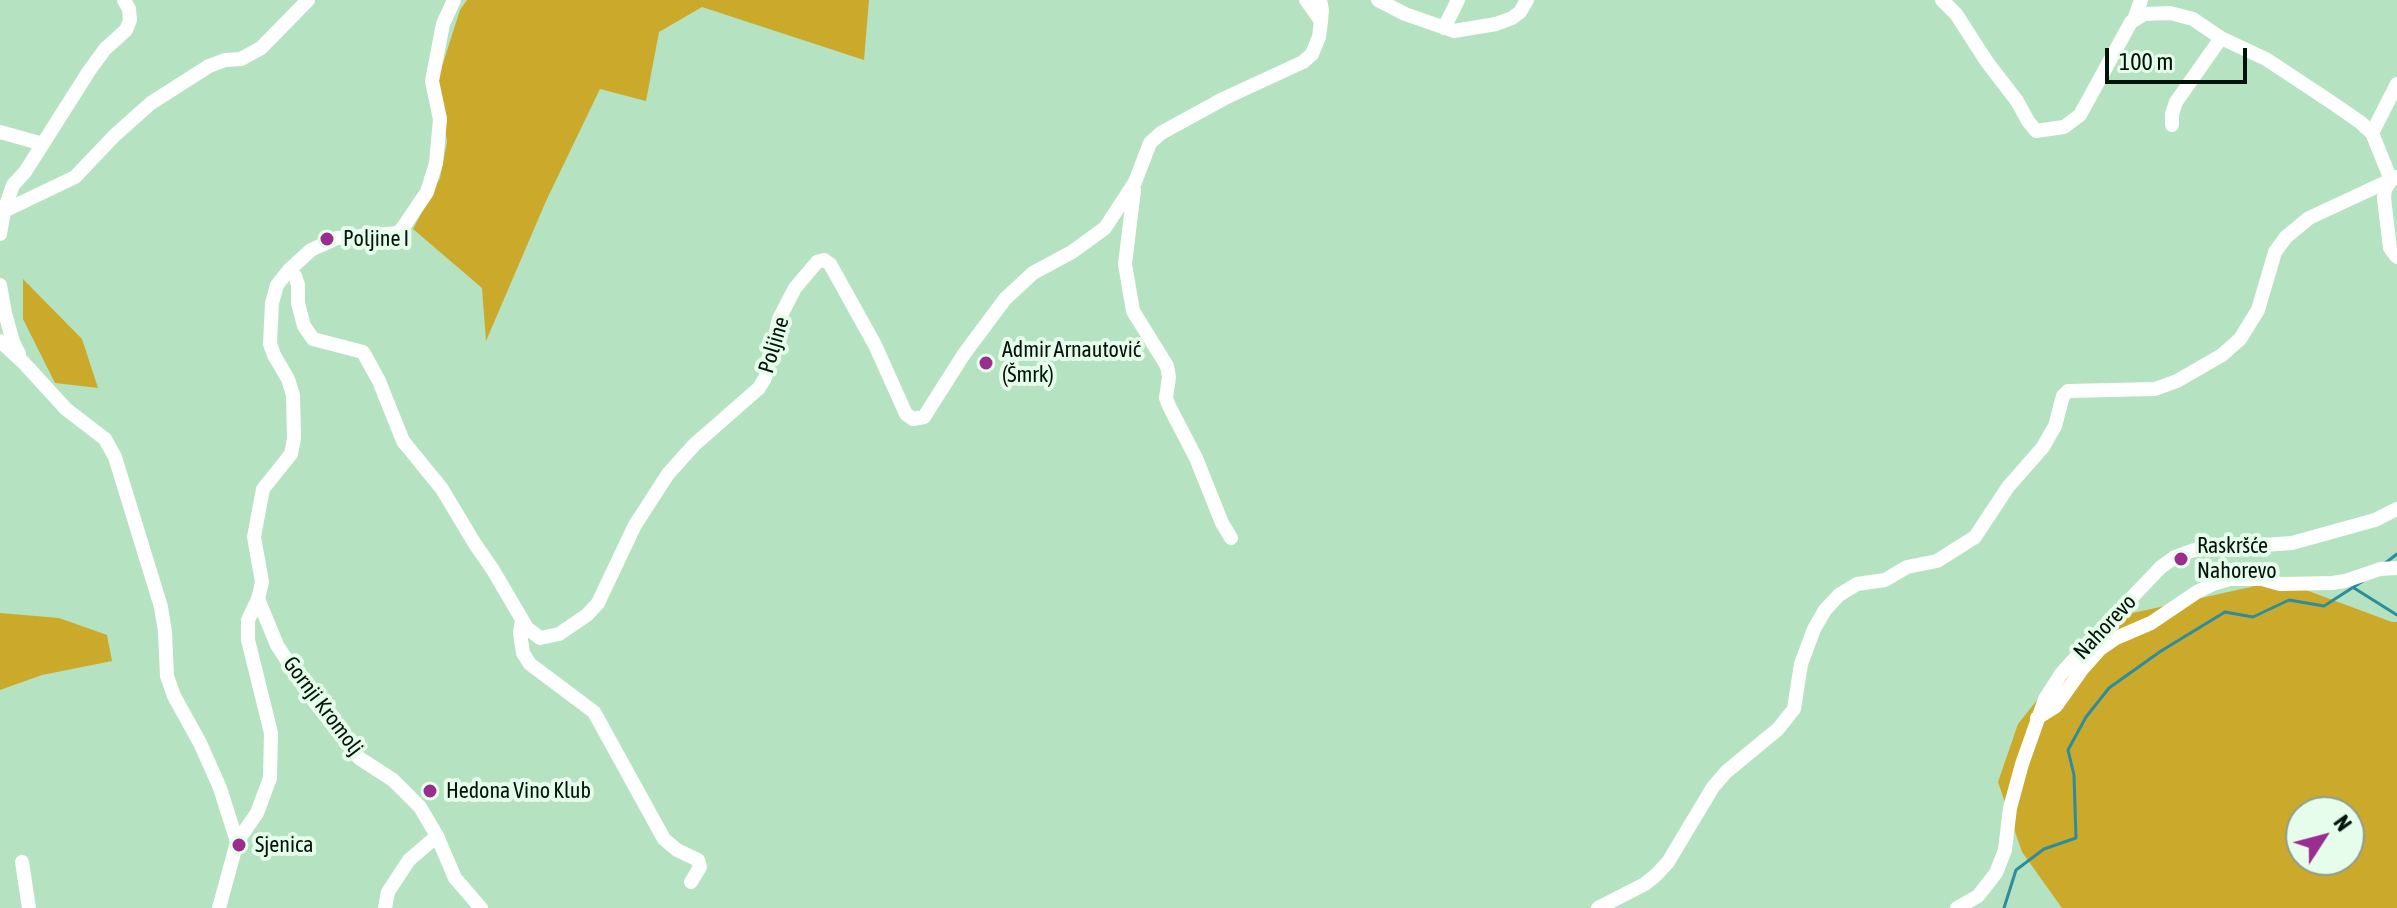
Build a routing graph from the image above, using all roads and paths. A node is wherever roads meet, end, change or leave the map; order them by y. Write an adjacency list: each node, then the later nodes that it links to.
1 (124, 0): 19 (street)
2 (308, 0): 22 (street)
3 (454, 0): 24 (street)
4 (1306, 0): 12 (street)
5 (1320, 0): 12 (street, Poljine)
6 (1378, 0): 13 (street)
7 (1458, 0): 13 (street)
8 (1527, 0): 13 (street)
9 (1942, 0): 11 (street)
10 (2141, 0): 11 (street)
11 (2134, 20): 14 (street)
12 (1321, 21): 21 (street, Poljine)
13 (1444, 28)
14 (2221, 38): 16 (street); 18 (street)
15 (2397, 84): 18 (street)
16 (2172, 125)
17 (0, 132): 19 (street)
18 (2372, 133): 20 (street)
19 (43, 144): 22 (street)
20 (2394, 178): 23 (street); 42 (street)
21 (1135, 182): 29 (street); 32 (street, Poljine)
22 (1, 223)
23 (2397, 257)
24 (289, 270): 31 (street); 32 (street)
25 (0, 285): 27 (street)
26 (0, 341): 27 (street)
27 (23, 362): 35 (street)
28 (2397, 509): 33 (street, Nahorevo)
29 (1231, 538)
30 (2397, 568): 33 (street)
31 (258, 599): 34 (street, Gornji Kromolj); 35 (street)
32 (522, 620): 37 (street)
33 (2037, 718): 43 (street, Nahorevo)
34 (437, 836): 40 (street); 41 (street, Gornji Kromolj)
35 (237, 842): 39 (street)
36 (22, 862): 38 (street)
37 (691, 882)
38 (29, 908)
39 (219, 908)
40 (385, 908)
41 (481, 908)
42 (1598, 908)
43 (1957, 908)

